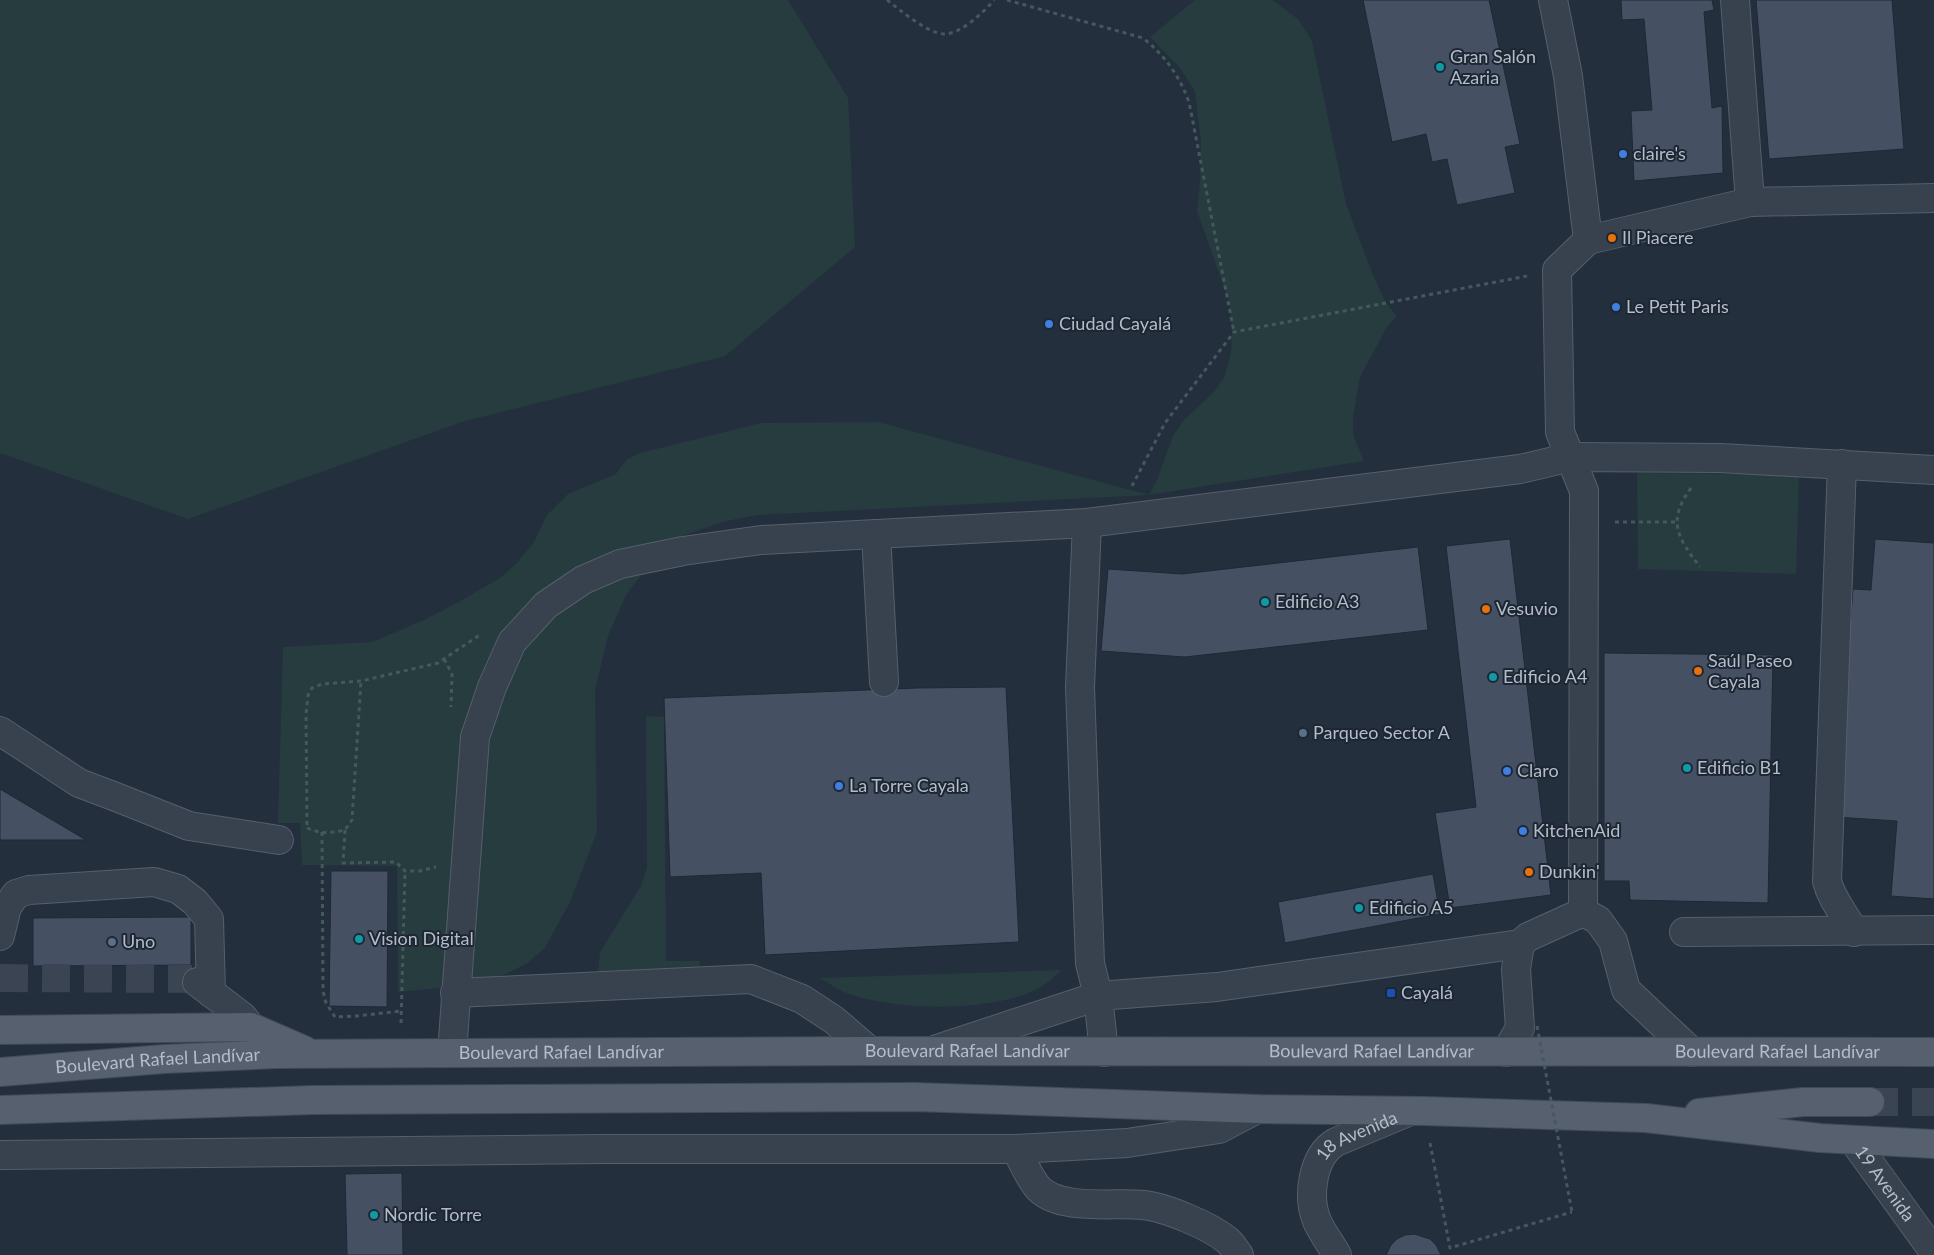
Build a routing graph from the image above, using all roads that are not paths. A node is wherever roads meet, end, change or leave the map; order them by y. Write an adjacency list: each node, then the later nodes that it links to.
1 (1553, 0): 5 (street)
2 (1735, 0): 4 (street)
3 (1934, 198): 4 (street)
4 (1750, 202): 5 (street)
5 (1588, 240): 6 (street)
6 (1571, 457): 7 (street); 9 (street); 14 (street)
7 (1842, 464): 8 (street); 17 (street)
8 (1934, 470)
9 (1088, 523): 10 (street); 21 (street)
10 (876, 534): 11 (street); 20 (street)
11 (884, 682)
12 (0, 731): 13 (street)
13 (279, 840)
14 (1583, 912): 19 (street); 28 (street)
15 (1934, 930): 17 (street)
16 (1684, 932): 17 (street)
17 (1854, 932)
18 (0, 936): 22 (street)
19 (1520, 944): 21 (street); 27 (street)
20 (455, 994): 24 (street); 31 (street)
21 (1098, 996): 25 (street); 26 (street)
22 (252, 1027): 23 (main road); 30 (main road)
23 (0, 1030)
24 (870, 1051): 25 (main road, Boulevard Rafael Landívar); 31 (main road, Boulevard Rafael Landívar)
25 (928, 1052): 26 (main road, Boulevard Rafael Landívar)
26 (1104, 1052): 27 (main road, Boulevard Rafael Landívar)
27 (1506, 1052): 28 (main road, Boulevard Rafael Landívar)
28 (1692, 1052): 29 (main road, Boulevard Rafael Landívar)
29 (1934, 1052)
30 (312, 1053): 31 (main road, Boulevard Rafael Landívar); 32 (main road, Boulevard Rafael Landívar)
31 (452, 1053)
32 (0, 1072)
33 (1870, 1102): 37 (main road)
34 (1257, 1109): 35 (main road); 36 (main road); 40 (street)
35 (0, 1110)
36 (1416, 1112): 37 (main road); 44 (street, 18 Avenida)
37 (1646, 1118): 38 (main road)
38 (1853, 1140): 39 (main road); 42 (street, 19 Avenida)
39 (1934, 1144)
40 (1016, 1149): 41 (street); 43 (street)
41 (0, 1155)
42 (1934, 1252)
43 (1239, 1255)
44 (1337, 1255)

